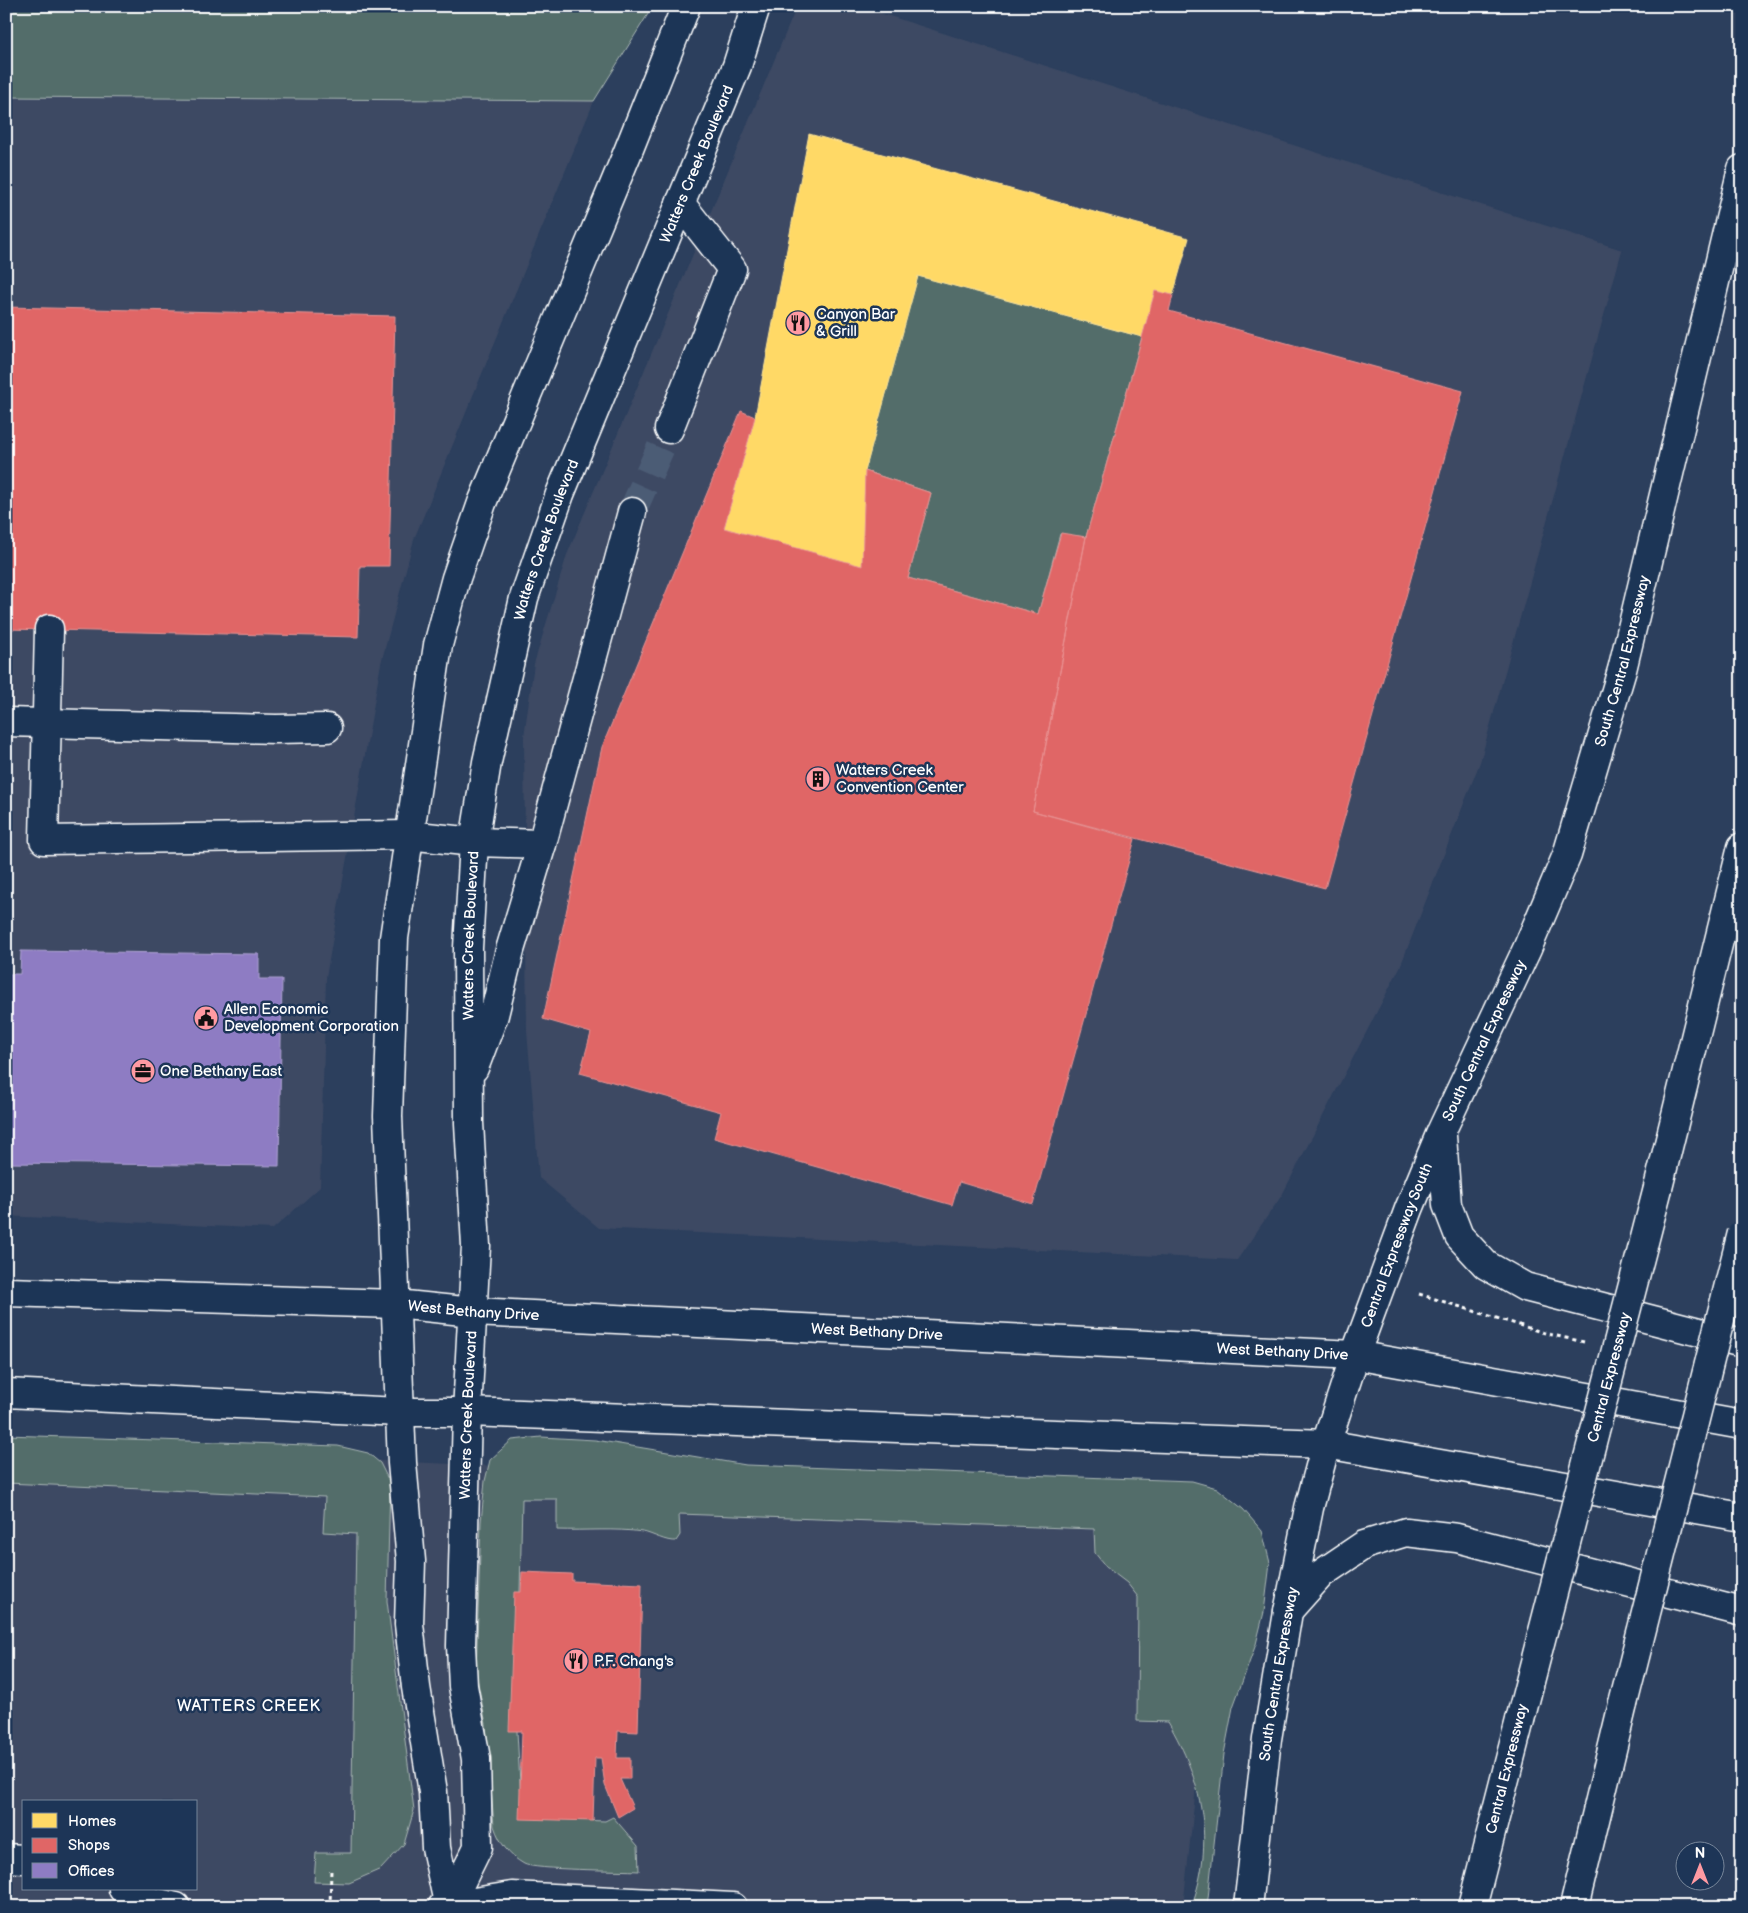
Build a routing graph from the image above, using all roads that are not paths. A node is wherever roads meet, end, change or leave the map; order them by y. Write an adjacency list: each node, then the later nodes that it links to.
1 (686, 6): 11 (main road)
2 (756, 6): 4 (main road, Watters Creek Boulevard)
3 (1742, 169): 16 (main road, South Central Expressway)
4 (680, 202): 5 (main road); 12 (main road, Watters Creek Boulevard)
5 (669, 429)
6 (632, 512): 13 (main road)
7 (49, 629): 9 (main road)
8 (6, 722): 9 (main road)
9 (47, 724): 10 (main road); 11 (main road)
10 (326, 728)
11 (408, 836): 12 (main road); 19 (main road)
12 (474, 842): 13 (main road); 15 (main road, Watters Creek Boulevard)
13 (542, 844): 15 (main road)
14 (1742, 847): 38 (main road, Central Expressway, bridge)
15 (469, 1083): 20 (main road, Watters Creek Boulevard)
16 (1441, 1132): 21 (main road); 22 (main road, Central Expressway South)
17 (1742, 1233): 39 (main road, bridge)
18 (6, 1292): 19 (main road, West Bethany Drive)
19 (396, 1304): 20 (main road, West Bethany Drive); 24 (main road)
20 (472, 1312): 22 (main road, West Bethany Drive); 25 (main road, Watters Creek Boulevard)
21 (1742, 1343)
22 (1355, 1355): 26 (main road, West Bethany Drive); 27 (main road, Central Expressway South)
23 (6, 1393): 24 (main road)
24 (400, 1412): 25 (main road); 34 (main road)
25 (467, 1412): 27 (main road); 34 (main road, Watters Creek Boulevard)
26 (1742, 1425)
27 (1326, 1444): 28 (main road); 29 (main road, South Central Expressway)
28 (1742, 1518)
29 (1288, 1612): 30 (main road); 37 (main road, South Central Expressway)
30 (1742, 1612)
31 (6, 1858): 32 (main road)
32 (22, 1859)
33 (125, 1890): 35 (main road)
34 (446, 1906): 36 (main road)
35 (176, 1907)
36 (733, 1907)
37 (1248, 1907)
38 (1472, 1907)
39 (1574, 1907)

